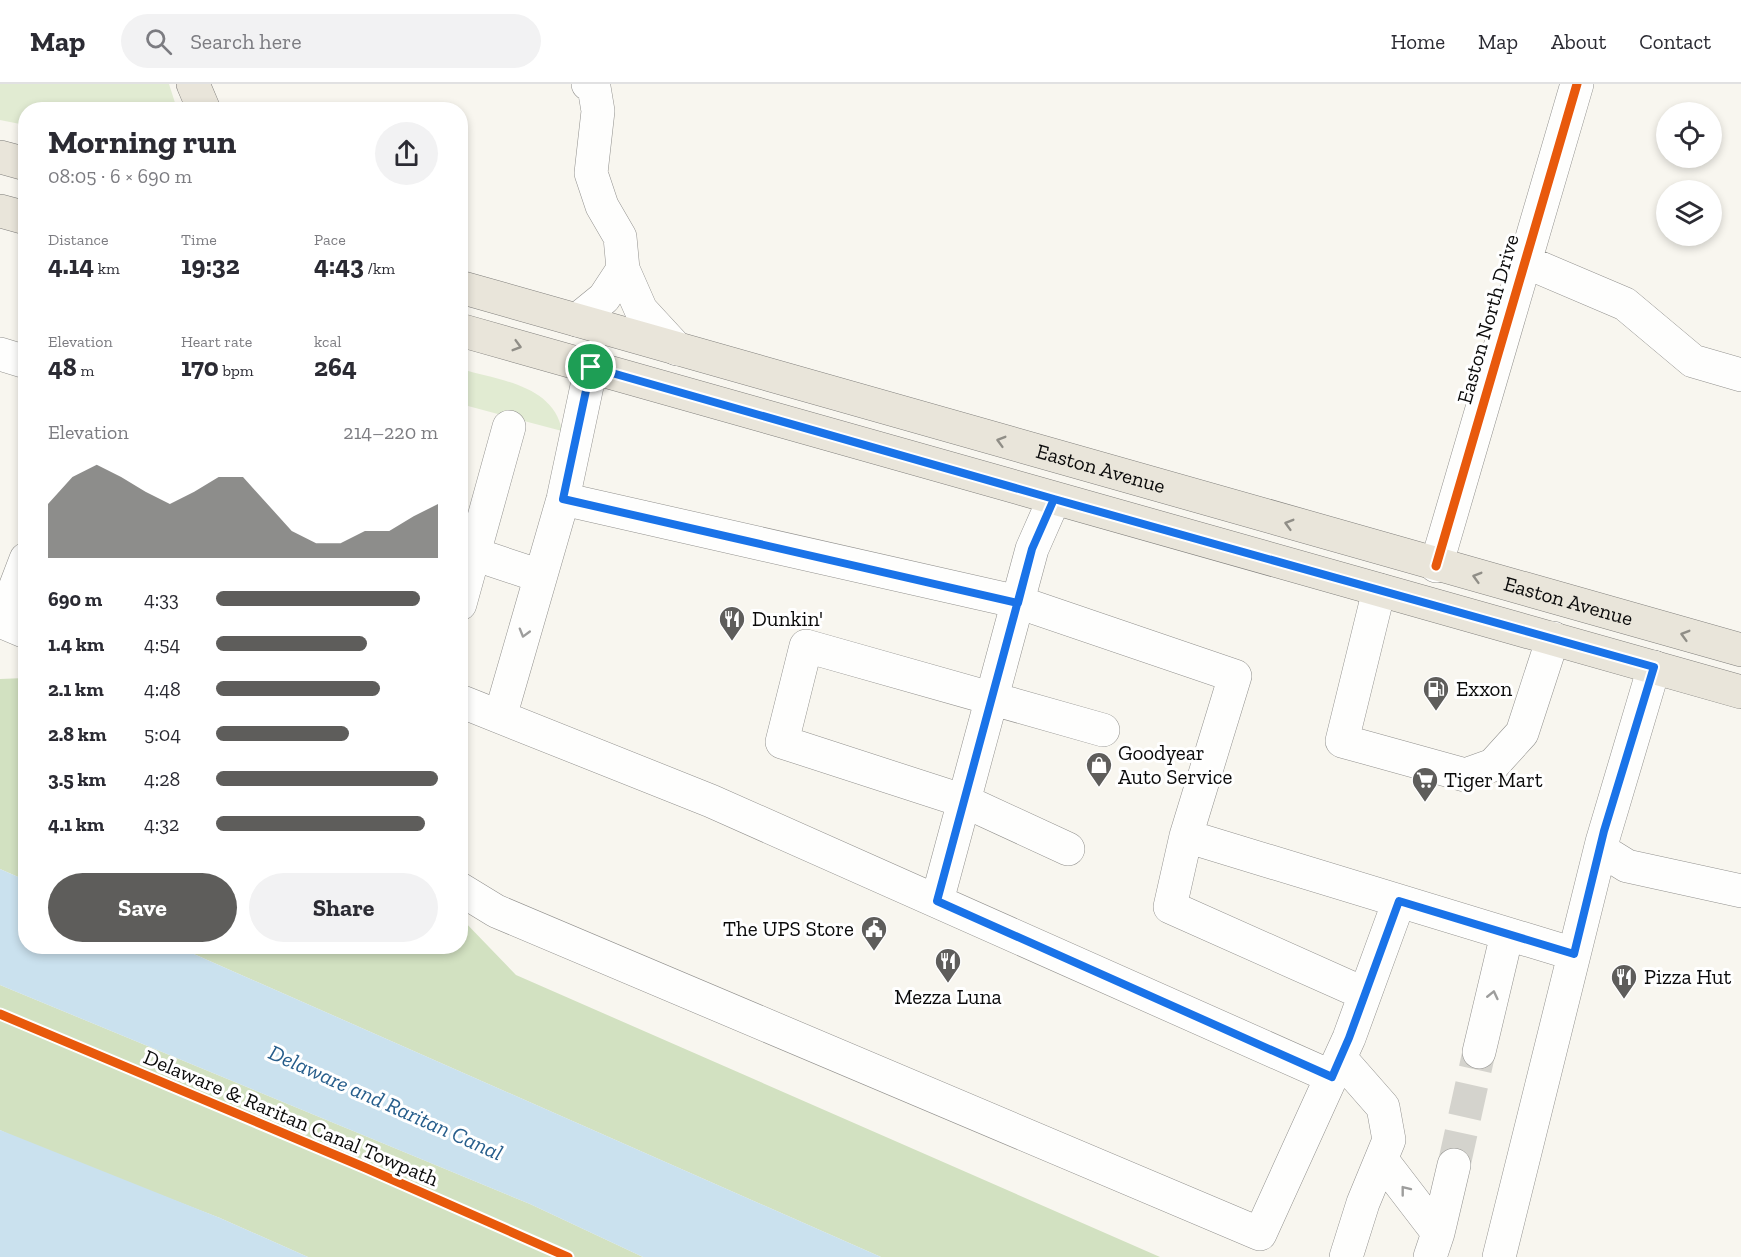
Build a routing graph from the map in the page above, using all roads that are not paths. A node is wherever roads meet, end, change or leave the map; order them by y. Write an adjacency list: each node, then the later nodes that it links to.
1 (193, 84): 4 (main road)
2 (588, 84): 10 (street)
3 (1577, 84): 9 (street, Easton North Drive)
4 (201, 102)
5 (0, 157): 6 (main road)
6 (18, 162)
7 (0, 211): 8 (main road)
8 (18, 216)
9 (1524, 261): 20 (street); 25 (street, Easton North Drive)
10 (623, 269): 14 (street); 16 (street)
11 (468, 281): 13 (main road)
12 (468, 289): 13 (main road, Easton Avenue)
13 (520, 303): 14 (main road, Easton Avenue)
14 (577, 320): 16 (main road, Easton Avenue)
15 (468, 332): 19 (main road, Easton Avenue, one-way to 19)
16 (677, 349): 25 (main road, Easton Avenue, one-way to 16)
17 (0, 354): 18 (street)
18 (18, 360)
19 (591, 367): 22 (street); 23 (main road, Easton Avenue)
20 (1741, 375)
21 (509, 427): 24 (street)
22 (563, 499): 27 (street); 30 (street)
23 (1054, 499): 29 (main road, Easton Avenue); 30 (street)
24 (474, 554): 26 (street); 27 (street)
25 (1436, 566): 33 (main road, Easton Avenue, one-way to 25)
26 (468, 575)
27 (540, 576): 38 (street, one-way to 38)
28 (18, 590): 31 (street)
29 (1378, 590): 32 (main road, Easton Avenue); 32 (street)
30 (1018, 603): 36 (street); 41 (street)
31 (9, 625)
32 (1553, 639): 34 (main road, Easton Avenue)
33 (1741, 650)
34 (1654, 667): 35 (main road, Easton Avenue); 42 (street)
35 (1741, 692)
36 (992, 699): 39 (street); 40 (street); 40 (street)
37 (468, 704): 38 (street)
38 (500, 717): 46 (street)
39 (1103, 730)
40 (964, 801): 43 (street); 46 (street)
41 (1186, 836): 47 (street); 50 (street)
42 (1602, 842): 44 (street); 49 (street)
43 (1068, 849)
44 (1741, 891)
45 (468, 894): 52 (street)
46 (937, 901): 52 (street)
47 (1399, 901): 48 (street); 50 (street)
48 (1507, 934): 49 (street); 51 (street, one-way to 48)
49 (1574, 954): 57 (street)
50 (1365, 994): 52 (street)
51 (1479, 1052)
52 (1336, 1067): 53 (street)
53 (1382, 1160): 55 (street, one-way to 53); 56 (street)
54 (1454, 1165): 55 (street)
55 (1434, 1245)
56 (1346, 1257)
57 (1499, 1257)

